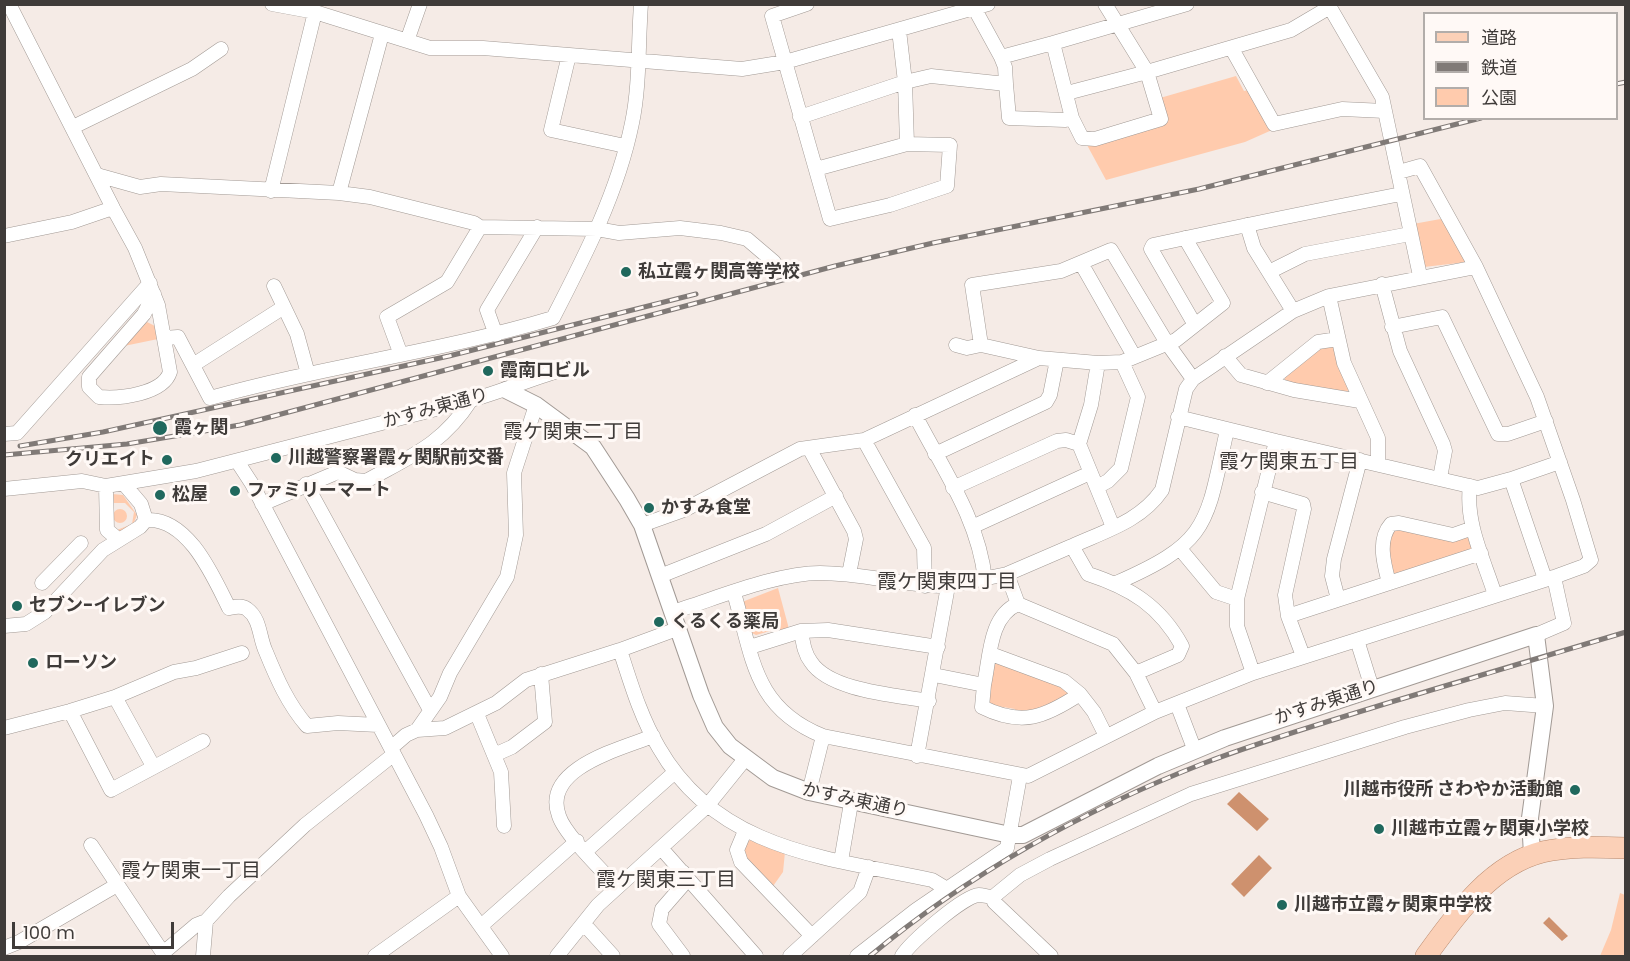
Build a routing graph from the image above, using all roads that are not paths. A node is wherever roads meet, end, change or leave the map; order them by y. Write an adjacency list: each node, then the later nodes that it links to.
1 (272, 4): 10 (street)
2 (420, 4): 14 (street)
3 (641, 4): 20 (street)
4 (807, 4): 21 (street)
5 (1106, 4): 11 (street)
6 (1186, 4): 11 (street)
7 (6, 5): 29 (street)
8 (978, 6): 12 (street); 19 (street)
9 (1329, 6): 17 (street); 26 (street)
10 (315, 12): 13 (street); 35 (street)
11 (1118, 25): 15 (street); 22 (street)
12 (899, 30): 21 (street); 23 (street)
13 (382, 34): 14 (street); 36 (street)
14 (407, 41): 18 (street)
15 (1053, 43): 19 (street); 25 (street)
16 (221, 49): 29 (street)
17 (1232, 49): 22 (street); 26 (street)
18 (569, 55): 20 (street); 31 (street)
19 (1001, 57): 24 (street)
20 (636, 62): 21 (street); 31 (street)
21 (785, 62): 27 (street)
22 (1147, 72): 25 (street); 28 (street)
23 (905, 82): 24 (street); 27 (street); 30 (street)
24 (1006, 84): 28 (street)
25 (1067, 93): 28 (street)
26 (1385, 111): 33 (street)
27 (800, 117): 32 (street)
28 (1072, 118)
29 (73, 127): 34 (street)
30 (907, 144): 32 (street); 32 (street)
31 (625, 146): 42 (street)
32 (816, 170)
33 (1399, 172): 37 (street); 48 (street)
34 (97, 175): 35 (street); 38 (street)
35 (271, 190): 36 (street)
36 (339, 193): 40 (street)
37 (1401, 194): 39 (street); 43 (street)
38 (113, 208): 44 (street); 53 (street)
39 (1247, 225): 45 (street); 49 (street)
40 (480, 227): 41 (street); 65 (street)
41 (537, 227): 42 (street); 59 (street)
42 (597, 229): 46 (street); 59 (street)
43 (1410, 234): 49 (street); 50 (street)
44 (4, 236)
45 (1185, 238): 57 (street); 57 (street)
46 (774, 262)
47 (1081, 263): 62 (street); 64 (street); 68 (street)
48 (1476, 267): 50 (street); 82 (street)
49 (1269, 272): 56 (street)
50 (1420, 276): 51 (street)
51 (1382, 284): 54 (street); 58 (street)
52 (274, 286): 55 (street)
53 (152, 288): 60 (street); 60 (street); 84 (street)
54 (1329, 296): 56 (street); 61 (street)
55 (284, 307): 71 (street); 73 (street)
56 (1293, 311): 66 (street)
57 (1195, 325): 62 (street)
58 (1392, 327): 82 (street); 95 (street)
59 (495, 334): 65 (street)
60 (164, 338): 71 (street)
61 (1338, 339): 75 (street); 78 (street)
62 (1167, 343): 68 (street); 74 (street)
63 (956, 345): 64 (street)
64 (981, 345): 67 (street)
65 (401, 355): 73 (street)
66 (1225, 356): 74 (street); 75 (street)
67 (1039, 358): 69 (street); 80 (street)
68 (1128, 359): 70 (street); 101 (street)
69 (1057, 360): 70 (street); 89 (street)
70 (1098, 363): 87 (street)
71 (193, 365): 73 (street)
72 (568, 368): 76 (street)
73 (308, 374)
74 (1193, 379): 81 (street)
75 (1267, 383): 78 (street)
76 (506, 390): 77 (street, かすみ東通り); 79 (street, かすみ東通り)
77 (471, 400): 91 (street, かすみ東通り); 98 (street)
78 (1360, 402): 93 (street)
79 (536, 405): 108 (street, かすみ東通り); 155 (street)
80 (915, 415): 85 (street); 89 (street)
81 (1178, 417): 83 (street); 110 (street)
82 (1546, 421): 92 (street)
83 (1227, 430): 86 (street); 115 (street)
84 (4, 434)
85 (864, 440): 88 (street); 125 (street)
86 (1276, 441): 90 (street); 104 (street)
87 (1079, 444): 94 (street); 102 (street)
88 (809, 448): 105 (street); 108 (street)
89 (935, 454): 102 (street)
90 (1360, 460): 93 (street); 130 (street)
91 (237, 461): 97 (street, かすみ東通り); 106 (street)
92 (1560, 462): 96 (street); 120 (street)
93 (1378, 464): 95 (street)
94 (1090, 474): 101 (street); 109 (street)
95 (1440, 478): 100 (street)
96 (1511, 479): 100 (street); 120 (street)
97 (124, 484): 99 (street, かすみ東通り); 107 (street)
98 (306, 484): 106 (street); 155 (street)
99 (106, 486): 103 (street, かすみ東通り); 112 (street)
100 (1470, 486): 111 (street)
101 (1097, 487): 110 (street)
102 (953, 488): 109 (street)
103 (4, 489)
104 (1262, 492): 129 (street); 132 (street)
105 (836, 496): 117 (street); 119 (street)
106 (262, 504): 159 (street)
107 (146, 520): 112 (street); 159 (street)
108 (642, 525): 119 (street, かすみ東通り)
109 (974, 526): 121 (street)
110 (1113, 527): 114 (street)
111 (1473, 528): 116 (street); 123 (street)
112 (119, 540): 134 (street)
113 (81, 543): 124 (street)
114 (1072, 546): 118 (street); 122 (street)
115 (1181, 550): 122 (street); 129 (street)
116 (1481, 553): 123 (street); 128 (street)
117 (849, 574): 125 (street); 127 (street)
118 (1007, 574): 121 (street); 131 (street)
119 (660, 576): 133 (street, かすみ東通り)
120 (1549, 578): 128 (street); 136 (street)
121 (984, 580): 126 (street)
122 (1116, 583): 144 (street)
123 (1389, 583): 130 (street)
124 (42, 584)
125 (926, 586): 126 (street)
126 (948, 586): 139 (street)
127 (734, 594): 133 (street); 138 (street)
128 (1496, 595): 137 (street)
129 (1237, 599): 145 (street)
130 (1338, 599): 132 (street)
131 (1018, 604): 142 (street); 144 (street)
132 (1288, 616): 143 (street)
133 (675, 620): 140 (street); 170 (street, かすみ東通り)
134 (4, 626)
135 (801, 631): 138 (street); 139 (street); 152 (street)
136 (1536, 635): 149 (street, かすみ東通り); 154 (street)
137 (1357, 640): 143 (street); 149 (street)
138 (750, 647): 163 (street)
139 (938, 647): 147 (street)
140 (620, 650): 146 (street); 162 (street)
141 (242, 653): 151 (street)
142 (991, 654): 148 (street); 150 (street)
143 (1303, 656): 145 (street)
144 (1136, 673): 157 (street)
145 (1253, 673): 153 (street)
146 (541, 674): 158 (street); 168 (street)
147 (934, 675): 148 (street); 152 (street)
148 (984, 685): 150 (street)
149 (1372, 688): 166 (street, かすみ東通り)
150 (1080, 694): 164 (street)
151 (115, 697): 156 (street); 171 (street)
152 (928, 701): 169 (street)
153 (1177, 704): 157 (street); 166 (street)
154 (1545, 706): 184 (street); 192 (street)
155 (430, 710): 161 (street)
156 (70, 711): 160 (street); 171 (street)
157 (1155, 712): 164 (street)
158 (477, 714): 161 (street); 168 (street)
159 (378, 725): 167 (street)
160 (4, 728)
161 (417, 730): 167 (street)
162 (652, 735): 172 (street); 181 (street)
163 (823, 736): 169 (street); 174 (street)
164 (1106, 736): 173 (street)
165 (203, 741): 171 (street)
166 (1195, 751): 179 (street, かすみ東通り)
167 (392, 752): 191 (street); 193 (street)
168 (494, 755): 177 (street)
169 (917, 756): 173 (street)
170 (746, 759): 174 (street, かすみ東通り); 176 (street)
171 (153, 766)
172 (675, 771): 176 (street); 181 (street)
173 (1020, 776): 179 (street)
174 (808, 792): 175 (street, かすみ東通り)
175 (851, 803): 179 (street, かすみ東通り); 185 (street)
176 (707, 806): 178 (street); 182 (street)
177 (504, 826)
178 (745, 831): 185 (street); 196 (street)
179 (1010, 834): 190 (street)
180 (91, 845): 188 (street)
181 (581, 846): 189 (street); 195 (street)
182 (661, 848): 187 (street); 189 (street)
183 (1626, 848): 184 (main road)
184 (1532, 855): 209 (main road)
185 (841, 861): 186 (street)
186 (869, 867): 190 (street); 196 (street)
187 (683, 872): 203 (street); 204 (street)
188 (117, 885): 193 (street); 197 (street)
189 (617, 887): 194 (street)
190 (947, 889): 206 (street)
191 (459, 896): 195 (street); 199 (street)
192 (993, 897): 207 (street); 208 (street)
193 (206, 921): 198 (street)
194 (584, 924): 201 (street); 202 (street)
195 (481, 926): 200 (street)
196 (812, 936): 205 (street)
197 (4, 948)
198 (203, 957)
199 (375, 957)
200 (502, 957)
201 (557, 957)
202 (613, 957)
203 (683, 957)
204 (756, 957)
205 (790, 957)
206 (857, 957)
207 (902, 957)
208 (1051, 957)
209 (1426, 957)

